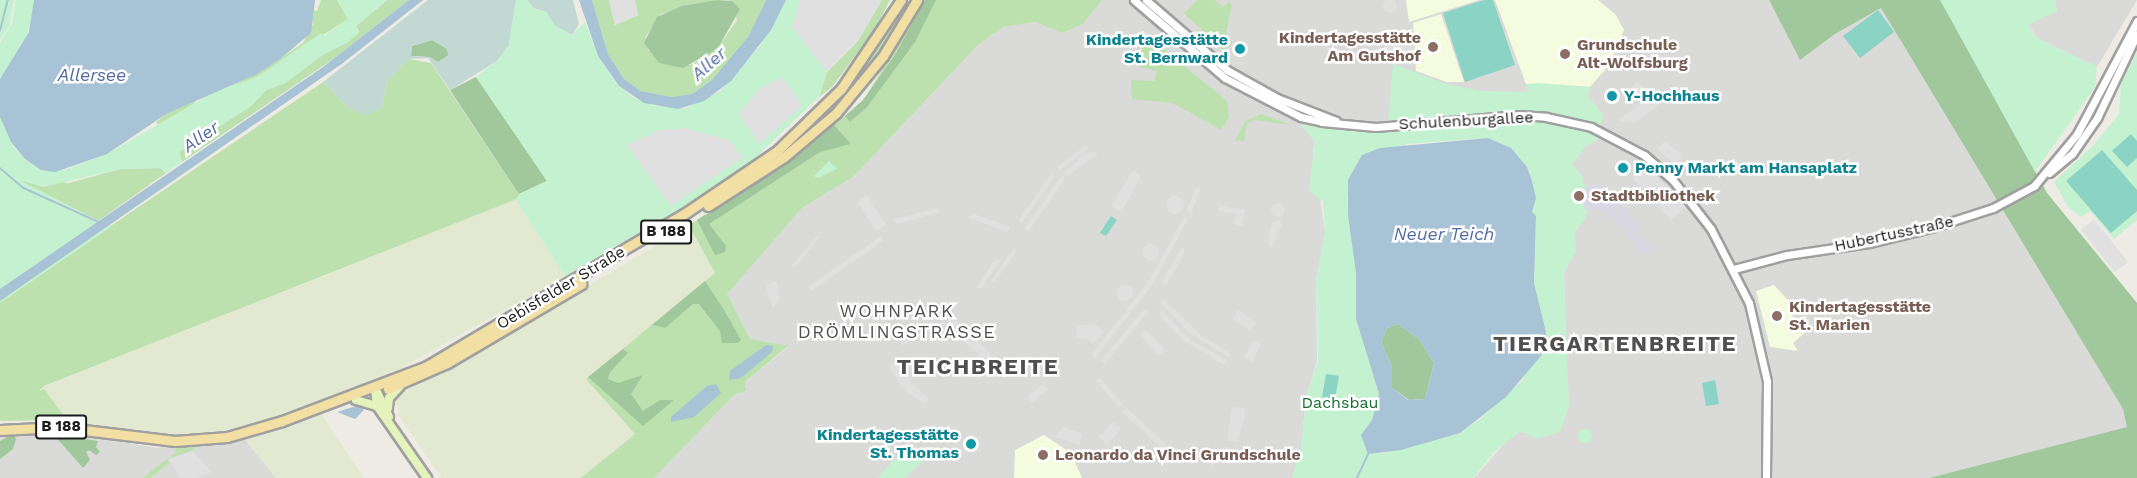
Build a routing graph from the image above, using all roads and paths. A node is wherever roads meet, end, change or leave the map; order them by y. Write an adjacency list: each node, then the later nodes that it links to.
1 (901, 0): 13 (main road, Oebisfelder Straße / B 188)
2 (917, 0): 12 (main road, Oebisfelder Straße / B 188)
3 (1134, 0): 8 (street, Schulenburgallee)
4 (1146, 0): 7 (street, Schulenburgallee)
5 (2137, 21): 10 (street, Hubertusstraße)
6 (2137, 34): 10 (street, Hubertusstraße)
7 (1255, 87): 8 (street); 9 (street, Schulenburgallee)
8 (1251, 94): 9 (street, Schulenburgallee)
9 (1350, 125): 11 (street, Schulenburgallee)
10 (2044, 176): 11 (street, Hubertusstraße)
11 (1734, 269): 21 (street, Schulenburgallee)
12 (403, 384): 13 (main road, B 188); 16 (main road)
13 (378, 389): 14 (main road, B 188); 15 (main road); 16 (main road); 17 (main road)
14 (356, 400): 15 (main road); 17 (main road, B 188)
15 (377, 406): 19 (main road)
16 (389, 416): 19 (main road)
17 (282, 421): 18 (main road, B 188)
18 (0, 430)
19 (394, 430): 20 (main road)
20 (427, 478)
21 (1766, 478)

